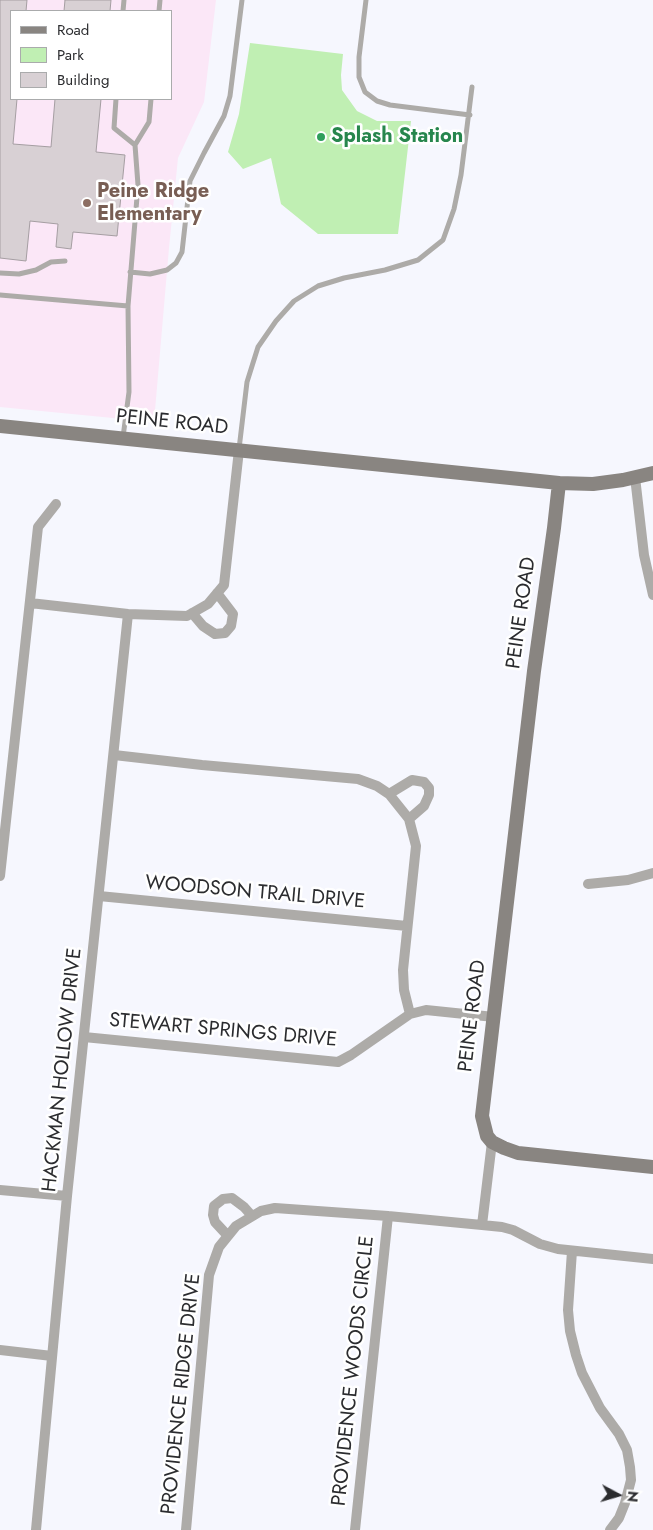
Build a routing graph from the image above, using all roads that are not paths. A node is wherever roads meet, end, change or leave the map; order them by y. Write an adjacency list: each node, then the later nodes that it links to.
1 (242, 0): 9 (lane)
2 (366, 0): 6 (lane)
3 (472, 87): 6 (lane)
4 (116, 100): 7 (lane)
5 (151, 100): 7 (lane)
6 (470, 115): 15 (lane)
7 (135, 146): 9 (lane)
8 (65, 261): 10 (lane)
9 (130, 272): 12 (lane)
10 (0, 273)
11 (0, 295): 12 (lane)
12 (128, 306): 14 (lane)
13 (0, 426): 14 (street, PEINE ROAD)
14 (122, 438): 15 (street, PEINE ROAD)
15 (239, 450): 18 (street, PEINE ROAD); 20 (street)
16 (653, 473): 17 (street)
17 (635, 477): 18 (street); 21 (street)
18 (559, 483): 34 (street, PEINE ROAD)
19 (56, 504): 22 (street)
20 (217, 594): 23 (street); 23 (street)
21 (653, 595)
22 (30, 603): 24 (street); 29 (street)
23 (192, 613): 24 (street)
24 (128, 614): 25 (street, HACKMAN HOLLOW DRIVE)
25 (114, 755): 26 (street); 31 (street, HACKMAN HOLLOW DRIVE)
26 (389, 794): 27 (street); 27 (street)
27 (409, 819): 32 (street)
28 (653, 874): 30 (street)
29 (0, 876)
30 (588, 884)
31 (99, 896): 32 (street, WOODSON TRAIL DRIVE); 35 (street, HACKMAN HOLLOW DRIVE)
32 (407, 926): 33 (street)
33 (410, 1014): 34 (street, STEWART SPRINGS DRIVE); 35 (street, STEWART SPRINGS DRIVE)
34 (494, 1016): 36 (street, PEINE ROAD)
35 (84, 1037): 39 (street, HACKMAN HOLLOW DRIVE)
36 (492, 1142): 37 (street); 42 (street)
37 (653, 1166)
38 (0, 1190): 39 (street)
39 (67, 1196): 47 (street, HACKMAN HOLLOW DRIVE)
40 (252, 1216): 41 (street, PROVIDENCE RIDGE DRIVE); 43 (street, PROVIDENCE RIDGE DRIVE); 43 (street)
41 (388, 1216): 42 (street, PROVIDENCE RIDGE DRIVE); 50 (street, PROVIDENCE WOODS CIRCLE)
42 (482, 1225): 44 (street, PROVIDENCE RIDGE DRIVE)
43 (228, 1236): 49 (street, PROVIDENCE RIDGE DRIVE)
44 (572, 1251): 45 (street, PROVIDENCE RIDGE DRIVE); 51 (street)
45 (653, 1258)
46 (0, 1350): 47 (street)
47 (52, 1356): 48 (street, HACKMAN HOLLOW DRIVE)
48 (36, 1530)
49 (186, 1530)
50 (355, 1530)
51 (610, 1530)

